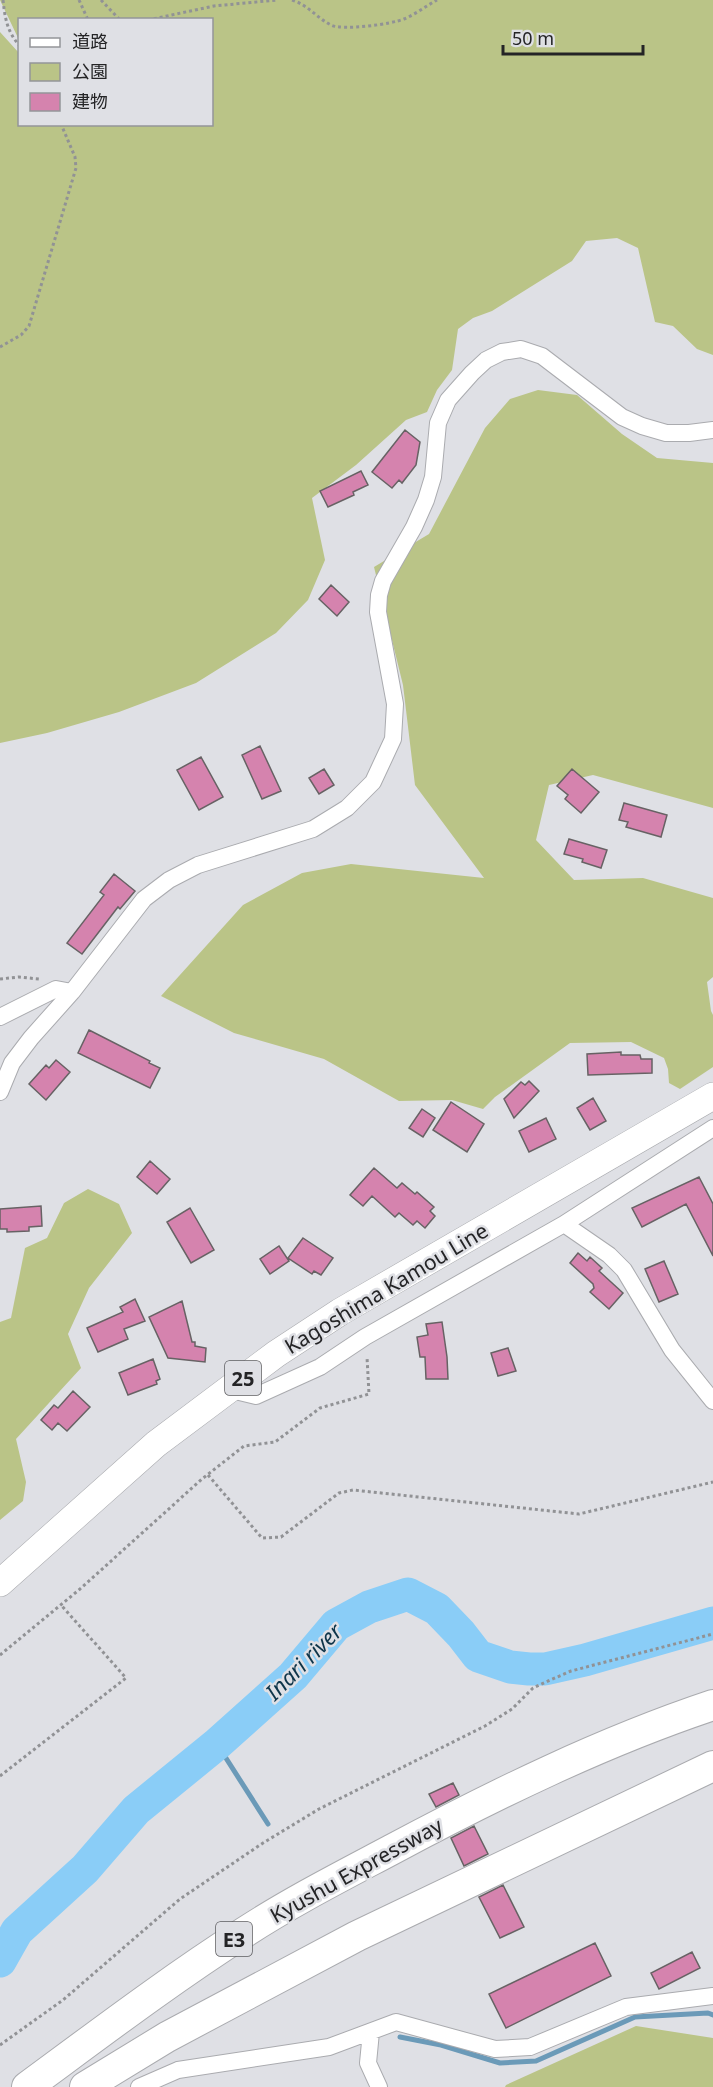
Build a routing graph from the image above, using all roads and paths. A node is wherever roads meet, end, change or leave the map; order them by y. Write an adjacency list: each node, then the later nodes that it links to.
1 (3, 0): 10 (path)
2 (79, 0): 7 (path)
3 (101, 0): 8 (path)
4 (277, 0): 9 (path)
5 (292, 0): 6 (path)
6 (437, 0)
7 (87, 18)
8 (118, 18)
9 (157, 18)
10 (18, 44)
11 (62, 126): 12 (path)
12 (0, 347)
13 (713, 430): 15 (street)
14 (0, 979): 15 (path)
15 (64, 991): 16 (street); 17 (street)
16 (0, 1017)
17 (0, 1092)
18 (713, 1096): 22 (main road, Kagoshima Kamou Line / 25)
19 (713, 1128): 20 (street)
20 (564, 1224): 21 (street); 23 (street)
21 (366, 1337): 22 (street); 24 (path)
22 (227, 1389): 26 (main road, Kagoshima Kamou Line / 25)
23 (713, 1401)
24 (208, 1475): 25 (path); 27 (path)
25 (713, 1482)
26 (0, 1583)
27 (61, 1605): 29 (path); 33 (path)
28 (713, 1634): 37 (path)
29 (0, 1655)
30 (713, 1705): 38 (highway, Kyushu Expressway / E3)
31 (713, 1766): 39 (highway)
32 (0, 1768): 33 (path)
33 (7, 1770): 34 (path)
34 (0, 1776)
35 (713, 1996): 36 (street)
36 (371, 2032): 40 (street); 41 (street)
37 (0, 2045)
38 (27, 2087)
39 (85, 2087)
40 (139, 2087)
41 (379, 2087)

